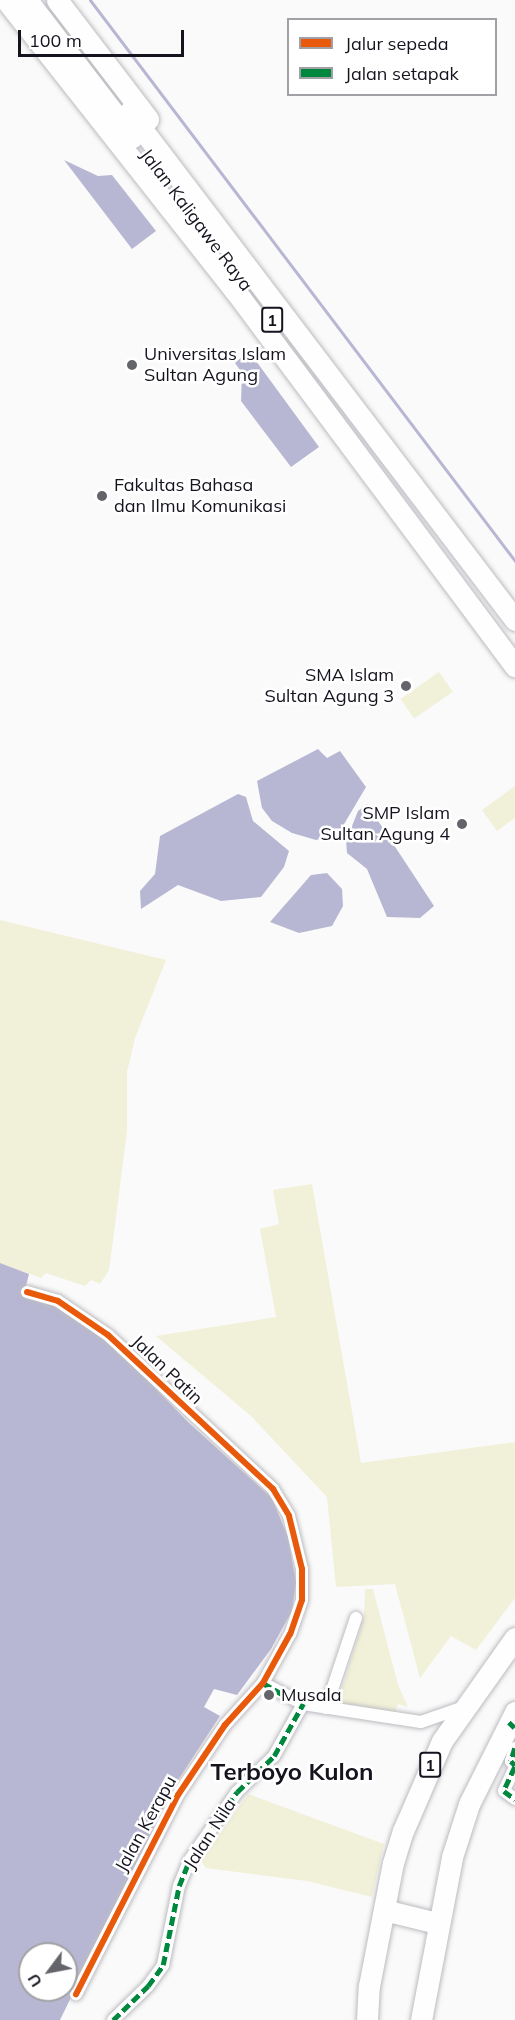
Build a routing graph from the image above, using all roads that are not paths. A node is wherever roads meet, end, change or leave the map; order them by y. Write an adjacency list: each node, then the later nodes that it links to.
1 (42, 0): 4 (highway, Jalan Kaligawe Raya / 1)
2 (57, 0): 5 (highway)
3 (15, 1): 4 (highway)
4 (241, 278): 6 (highway, Jalan Kaligawe Raya / 1); 7 (highway, Jalan Kaligawe Raya / 1); 8 (highway)
5 (515, 598)
6 (515, 620)
7 (515, 641)
8 (515, 666)
9 (27, 1292): 12 (street, Jalan Patin)
10 (356, 1618): 15 (street)
11 (515, 1638): 14 (highway, 1)
12 (263, 1683): 13 (street); 24 (street, Jalan Kerapu)
13 (303, 1704): 15 (street); 25 (street, Jalan Nila)
14 (466, 1706): 17 (street); 18 (highway, 1)
15 (326, 1708): 17 (street)
16 (513, 1721): 23 (highway)
17 (421, 1722): 18 (street)
18 (442, 1741): 22 (highway, 1)
19 (515, 1748): 20 (street)
20 (515, 1766): 21 (street)
21 (515, 1799)
22 (384, 1910): 23 (highway); 26 (highway, 1)
23 (437, 1923): 27 (highway)
24 (78, 1990)
25 (113, 2020)
26 (367, 2020)
27 (421, 2020)

